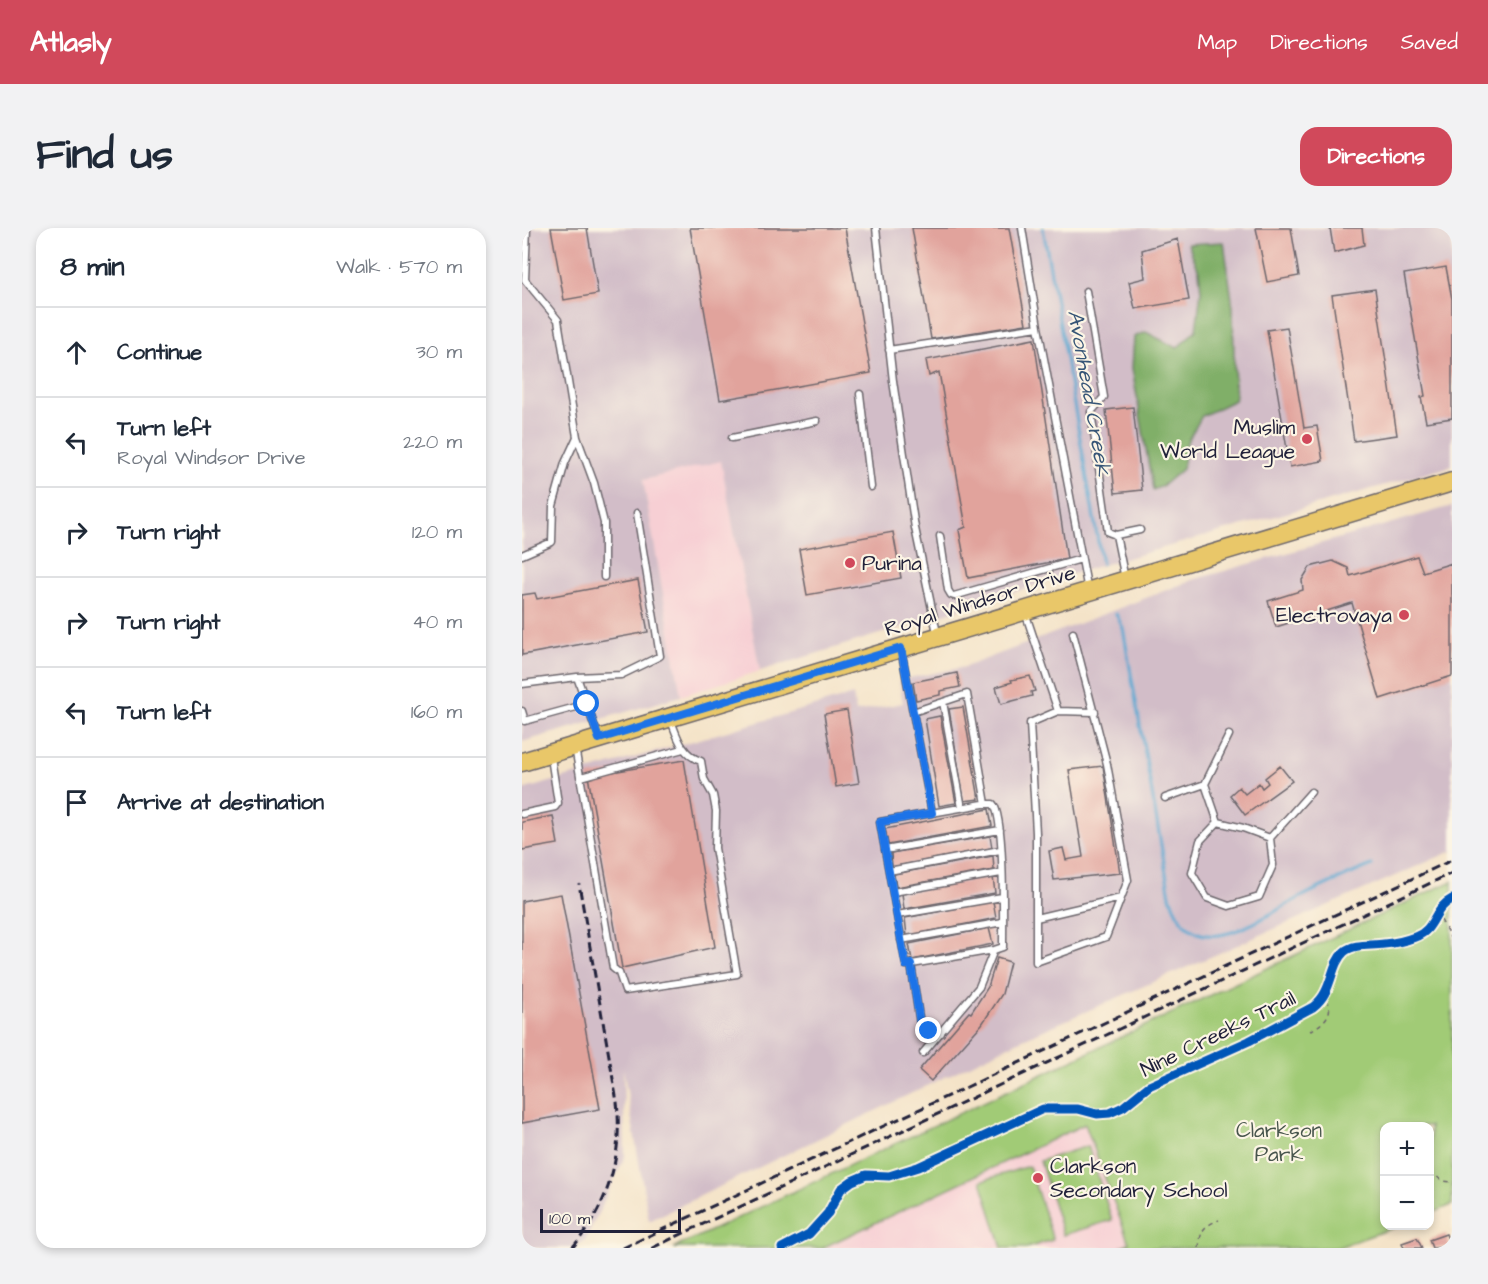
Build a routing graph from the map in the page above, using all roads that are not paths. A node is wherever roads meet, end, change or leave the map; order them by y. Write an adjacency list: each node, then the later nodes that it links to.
1 (527, 228): 4 (lane)
2 (876, 228): 7 (lane)
3 (1022, 228): 6 (lane)
4 (524, 280): 10 (lane)
5 (1086, 291): 16 (lane)
6 (1038, 327): 7 (lane); 19 (lane)
7 (889, 350): 25 (lane)
8 (860, 394): 13 (lane)
9 (817, 421): 11 (lane)
10 (577, 437): 18 (lane); 20 (lane)
11 (732, 438)
12 (1452, 482): 21 (main road, Royal Windsor Drive)
13 (871, 487)
14 (637, 513): 27 (lane)
15 (1140, 530): 16 (lane)
16 (1116, 535): 21 (lane)
17 (940, 536): 19 (lane)
18 (522, 555)
19 (1081, 559): 22 (lane)
20 (604, 577)
21 (1125, 581): 22 (main road, Royal Windsor Drive)
22 (1088, 591): 23 (main road, Royal Windsor Drive)
23 (1025, 611): 25 (main road, Royal Windsor Drive); 32 (lane)
24 (1073, 633): 34 (lane)
25 (938, 637): 26 (main road, Royal Windsor Drive)
26 (901, 648): 33 (lane); 35 (main road, Royal Windsor Drive)
27 (577, 677): 28 (lane); 30 (lane)
28 (522, 684)
29 (943, 702): 33 (lane); 46 (lane); 47 (lane)
30 (587, 704): 31 (lane); 37 (lane)
31 (522, 711)
32 (1058, 711): 34 (lane); 61 (lane)
33 (913, 712): 48 (lane)
34 (1095, 712): 59 (lane)
35 (670, 718): 37 (main road, Royal Windsor Drive); 39 (lane)
36 (1229, 735): 43 (lane)
37 (599, 739): 38 (main road, Royal Windsor Drive)
38 (575, 746): 40 (main road, Royal Windsor Drive); 42 (lane)
39 (683, 749): 42 (lane); 42 (lane)
40 (550, 754): 41 (main road, Royal Windsor Drive); 49 (lane)
41 (522, 762)
42 (580, 777)
43 (1205, 784): 45 (lane); 50 (lane)
44 (1311, 792): 52 (lane)
45 (1166, 798)
46 (986, 804): 47 (lane); 51 (lane)
47 (962, 808): 48 (lane)
48 (932, 813): 53 (lane)
49 (522, 814)
50 (1218, 822): 52 (lane); 52 (lane)
51 (1000, 830): 53 (lane); 54 (lane)
52 (1270, 838)
53 (885, 850): 55 (lane)
54 (1000, 850): 55 (lane); 56 (lane)
55 (889, 871): 57 (lane)
56 (1001, 873): 57 (lane); 58 (lane)
57 (893, 892): 60 (lane)
58 (1002, 897): 60 (lane); 62 (lane)
59 (1121, 898): 61 (lane); 61 (lane)
60 (897, 915): 63 (lane)
61 (1036, 918)
62 (1003, 922): 63 (lane); 64 (lane)
63 (901, 940): 65 (lane)
64 (994, 950): 65 (lane); 66 (lane)
65 (911, 964): 66 (lane)
66 (941, 1033): 67 (lane)
67 (923, 1053)

